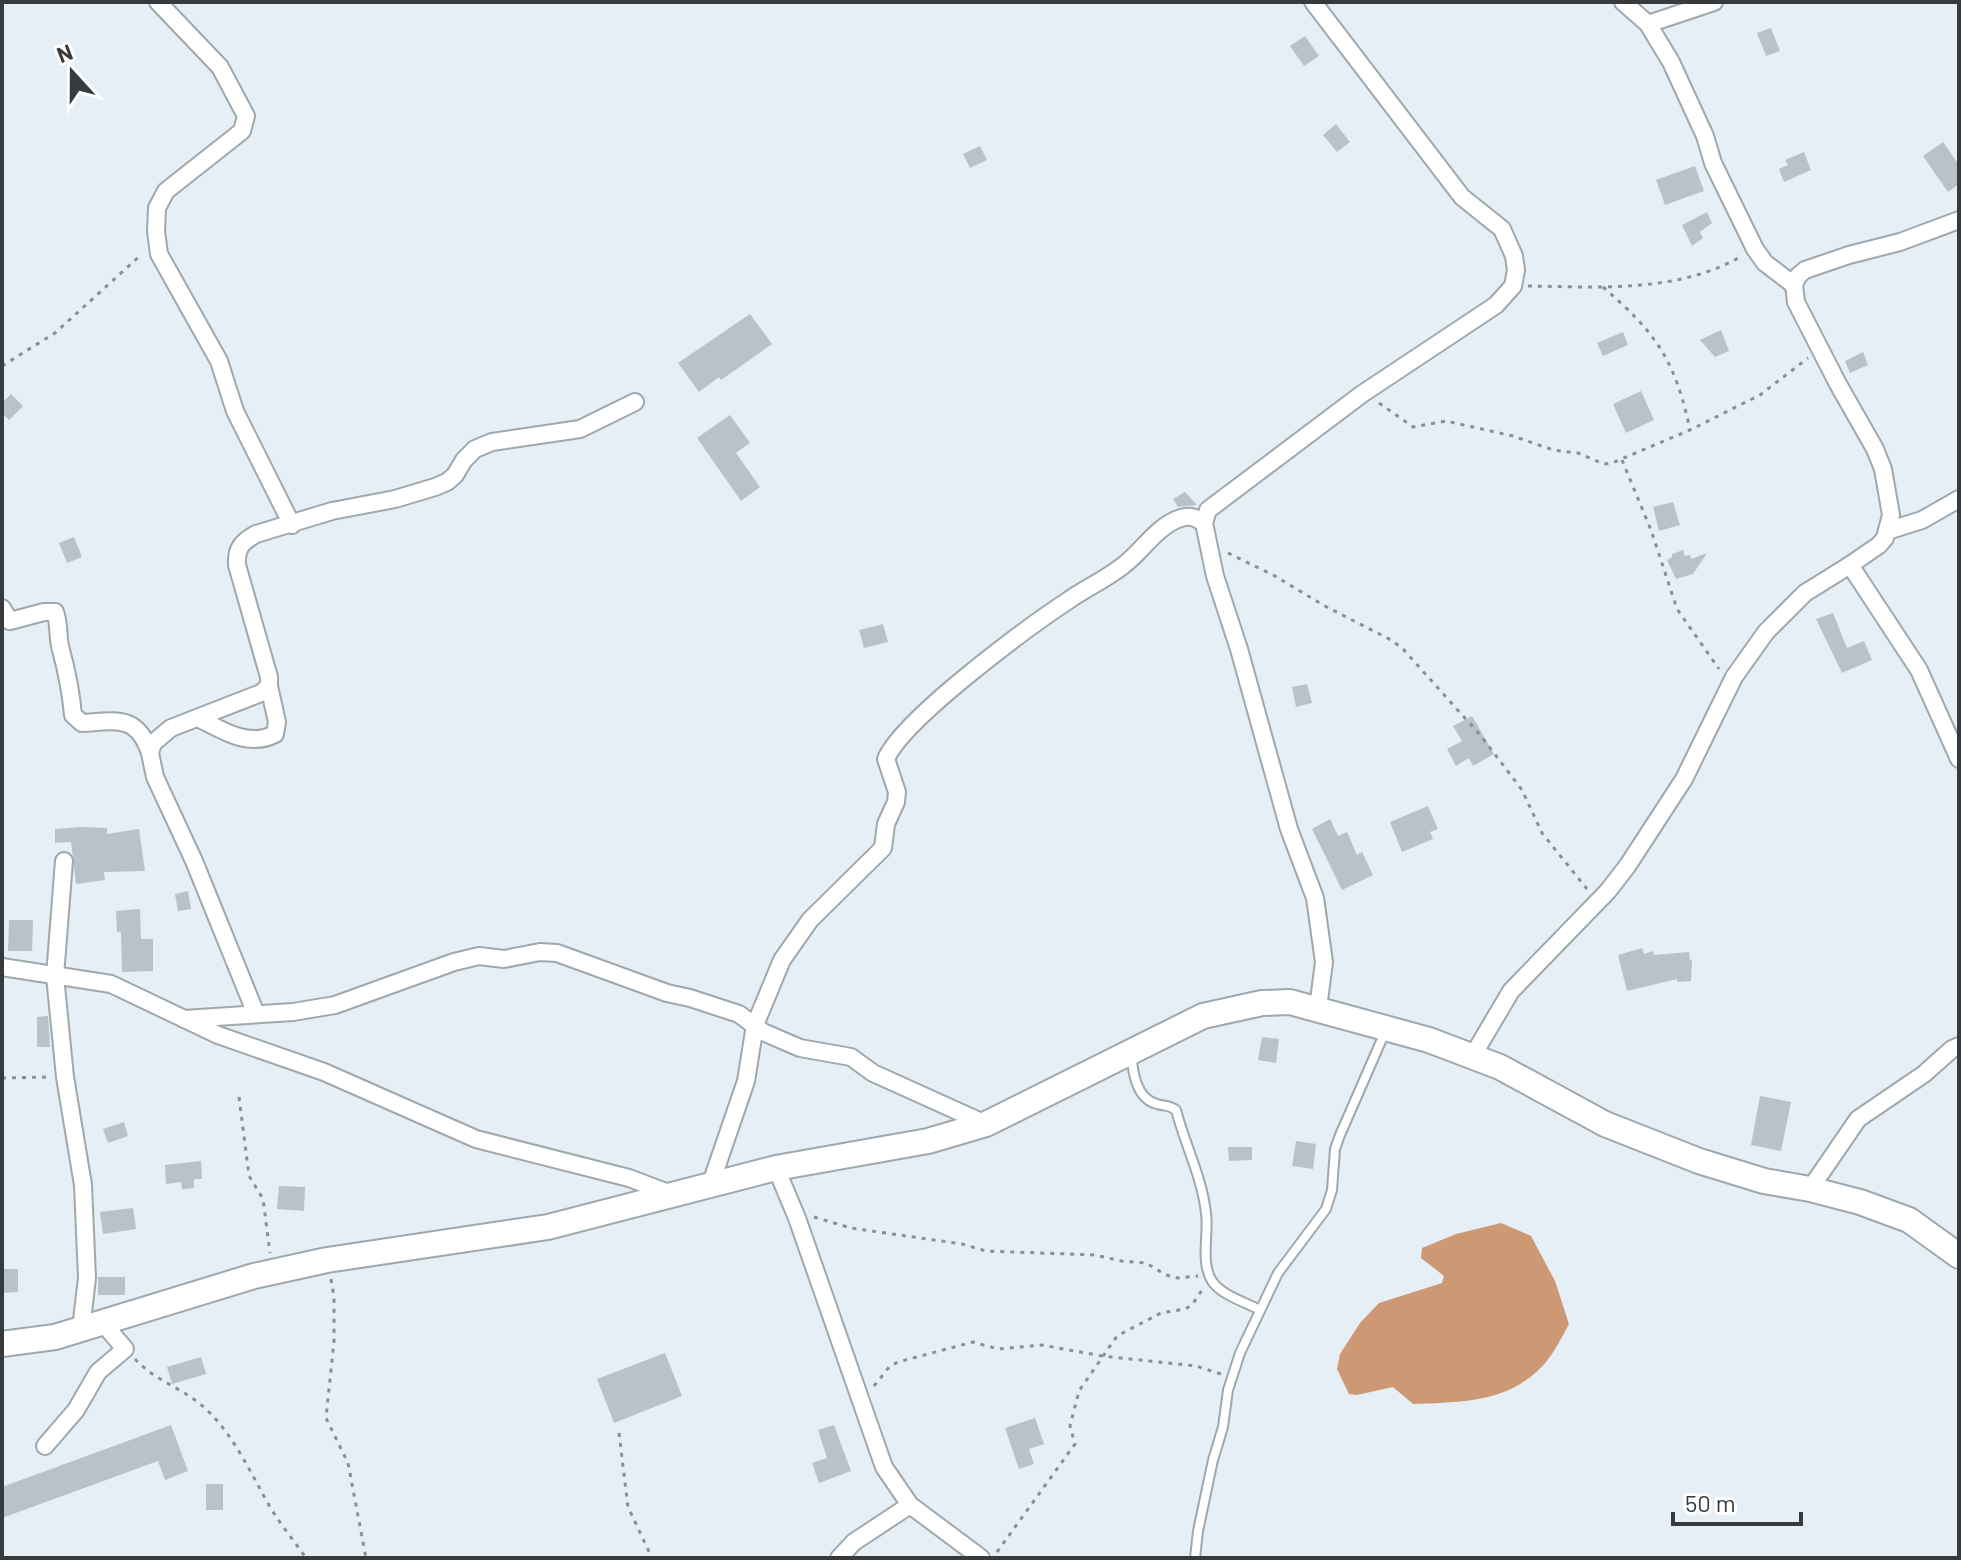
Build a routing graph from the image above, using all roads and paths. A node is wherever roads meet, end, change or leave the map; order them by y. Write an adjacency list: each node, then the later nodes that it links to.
1 (158, 2): 7 (street)
2 (1313, 2): 10 (street)
3 (1623, 2): 5 (street)
4 (1714, 2): 5 (street)
5 (1648, 24): 8 (street)
6 (1959, 220): 9 (street)
7 (157, 239): 13 (path); 19 (street)
8 (1755, 249): 9 (street); 11 (path)
9 (1794, 285): 12 (street)
10 (1513, 286): 11 (path); 14 (street)
11 (1603, 287): 16 (path)
12 (1820, 348): 16 (path); 21 (street)
13 (2, 366)
14 (1362, 394): 17 (path); 20 (street)
15 (635, 402): 19 (street)
16 (1690, 430): 17 (path)
17 (1622, 460): 24 (path)
18 (1959, 499): 21 (street)
19 (292, 525): 25 (street)
20 (1205, 530): 30 (path); 33 (street); 36 (street)
21 (1887, 531): 22 (street)
22 (1850, 565): 24 (street); 28 (street)
23 (2, 608): 27 (street)
24 (1731, 685): 30 (street)
25 (269, 686): 26 (street); 26 (street)
26 (198, 718): 27 (street)
27 (150, 753): 34 (street)
28 (1959, 759)
29 (64, 861): 32 (street)
30 (1598, 901): 40 (street)
31 (2, 967): 32 (street)
32 (55, 976): 35 (street); 41 (street)
33 (1318, 1008): 37 (street); 39 (street)
34 (256, 1014): 35 (street); 36 (street)
35 (184, 1019): 48 (street)
36 (755, 1025): 44 (street); 46 (street)
37 (1387, 1027): 40 (street); 54 (lane)
38 (1959, 1046): 47 (street)
39 (1131, 1053): 44 (street); 53 (lane)
40 (1472, 1057): 47 (street)
41 (65, 1077): 42 (path); 55 (street)
42 (2, 1078)
43 (239, 1097): 52 (path)
44 (986, 1124): 45 (street)
45 (776, 1168): 46 (street); 49 (street)
46 (710, 1186): 48 (street)
47 (1810, 1189): 50 (street)
48 (673, 1194): 51 (street)
49 (793, 1210): 53 (path); 60 (street)
50 (1959, 1256)
51 (327, 1260): 52 (street); 65 (path)
52 (273, 1272): 55 (street)
53 (1212, 1279): 54 (lane); 58 (path)
54 (1260, 1310): 59 (lane)
55 (92, 1326): 56 (street); 62 (street)
56 (2, 1344)
57 (130, 1353): 64 (path)
58 (1102, 1356): 59 (path); 60 (path); 69 (path)
59 (1232, 1378): 70 (lane)
60 (861, 1400): 63 (street)
61 (619, 1433): 66 (path)
62 (45, 1446)
63 (910, 1505): 67 (street); 68 (street)
64 (306, 1558)
65 (366, 1558)
66 (652, 1558)
67 (839, 1558)
68 (981, 1558)
69 (992, 1558)
70 (1195, 1558)

